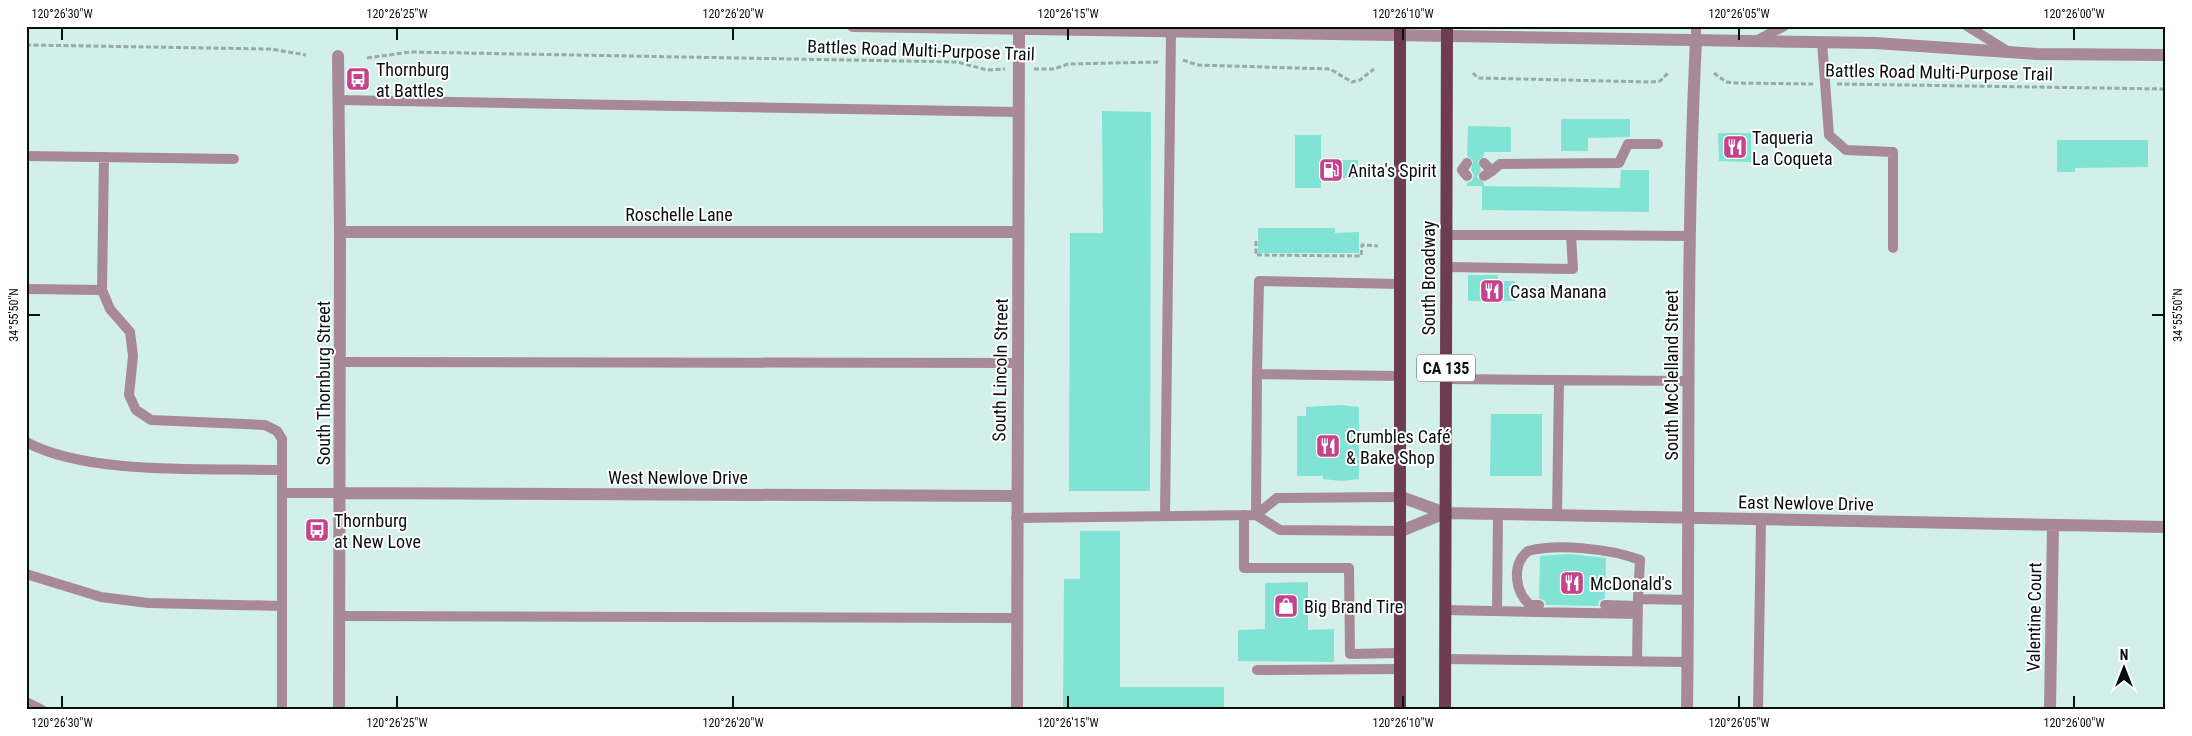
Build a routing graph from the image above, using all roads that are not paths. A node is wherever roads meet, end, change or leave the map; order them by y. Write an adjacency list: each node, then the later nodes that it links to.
1 (854, 26): 5 (street)
2 (1696, 26): 13 (lane)
3 (1784, 26): 14 (lane)
4 (1967, 26): 16 (lane)
5 (968, 27): 9 (street)
6 (1092, 28): 7 (street); 9 (street)
7 (1132, 29): 11 (street)
8 (1214, 29): 10 (street); 11 (street)
9 (1019, 30): 20 (street, South Lincoln Street)
10 (1400, 31): 12 (street); 35 (main road, South Broadway / CA 135)
11 (1171, 32): 55 (lane)
12 (1447, 32): 13 (street); 26 (main road, South Broadway / CA 135)
13 (1696, 40): 14 (street); 32 (street, South McClelland Street)
14 (1755, 42): 15 (street)
15 (1822, 42): 16 (street); 33 (lane)
16 (2009, 52): 17 (street)
17 (2166, 55)
18 (338, 56): 19 (street, South Thornburg Street)
19 (338, 100): 20 (lane); 28 (street, South Thornburg Street)
20 (1019, 112): 29 (street, South Lincoln Street)
21 (1658, 144): 25 (lane)
22 (26, 156): 23 (lane)
23 (104, 158): 24 (lane); 37 (lane)
24 (234, 160)
25 (1484, 163)
26 (1446, 170): 27 (lane); 30 (main road, South Broadway / CA 135)
27 (1465, 170)
28 (340, 232): 29 (street, Roschelle Lane); 38 (street, South Thornburg Street)
29 (1018, 232): 39 (street, South Lincoln Street)
30 (1446, 235): 31 (lane); 34 (main road, South Broadway / CA 135)
31 (1571, 235): 32 (lane); 34 (lane)
32 (1689, 236): 44 (street, South McClelland Street)
33 (1893, 248)
34 (1446, 267): 42 (main road, South Broadway / CA 135)
35 (1400, 284): 40 (lane); 41 (main road, South Broadway / CA 135)
36 (26, 289): 37 (lane)
37 (102, 290): 46 (lane)
38 (340, 362): 39 (lane); 48 (street, South Thornburg Street)
39 (1017, 363): 49 (street, South Lincoln Street)
40 (1257, 374): 41 (lane); 52 (lane)
41 (1400, 376): 50 (main road, South Broadway / CA 135)
42 (1446, 379): 43 (lane); 51 (main road, South Broadway / CA 135)
43 (1559, 380): 44 (lane); 56 (lane)
44 (1688, 382): 58 (street, South McClelland Street)
45 (26, 442): 46 (lane)
46 (282, 470): 47 (lane)
47 (282, 493): 48 (lane); 65 (lane)
48 (340, 493): 49 (street, West Newlove Drive); 71 (street, South Thornburg Street)
49 (1016, 496): 57 (street, South Lincoln Street)
50 (1401, 497): 51 (street, East Newlove Drive); 52 (lane); 62 (main road, South Broadway / CA 135)
51 (1445, 513): 53 (street, East Newlove Drive); 62 (street, East Newlove Drive); 69 (main road, South Broadway / CA 135)
52 (1256, 514): 54 (lane); 62 (lane)
53 (1498, 514): 56 (street, East Newlove Drive); 70 (lane)
54 (1244, 515): 55 (lane); 73 (lane)
55 (1165, 516): 57 (lane)
56 (1557, 516): 58 (street, East Newlove Drive)
57 (1016, 518): 72 (street, South Lincoln Street)
58 (1690, 518): 59 (street, East Newlove Drive); 64 (street, South McClelland Street)
59 (1761, 520): 60 (street, East Newlove Drive); 87 (lane)
60 (2053, 525): 61 (street, East Newlove Drive); 88 (street, Valentine Court)
61 (2166, 527)
62 (1401, 531): 73 (main road, South Broadway / CA 135)
63 (26, 574): 65 (lane)
64 (1689, 600): 68 (lane); 76 (street, South McClelland Street)
65 (282, 606): 81 (lane)
66 (1539, 606): 68 (lane)
67 (1605, 606): 68 (lane)
68 (1638, 606): 70 (lane); 75 (lane)
69 (1445, 610): 70 (lane); 74 (main road, South Broadway / CA 135)
70 (1497, 611)
71 (340, 616): 72 (lane); 82 (street, South Thornburg Street)
72 (1016, 618): 83 (street, South Lincoln Street)
73 (1400, 653): 77 (main road, South Broadway / CA 135)
74 (1445, 658): 75 (lane); 85 (main road, South Broadway / CA 135)
75 (1637, 661): 76 (lane)
76 (1688, 662): 86 (street, South McClelland Street)
77 (1400, 669): 78 (lane); 84 (main road, South Broadway / CA 135)
78 (1257, 670)
79 (26, 702): 80 (lane)
80 (42, 710)
81 (282, 710)
82 (339, 710)
83 (1016, 710)
84 (1400, 710)
85 (1445, 710)
86 (1687, 710)
87 (1758, 710)
88 (2050, 710)

